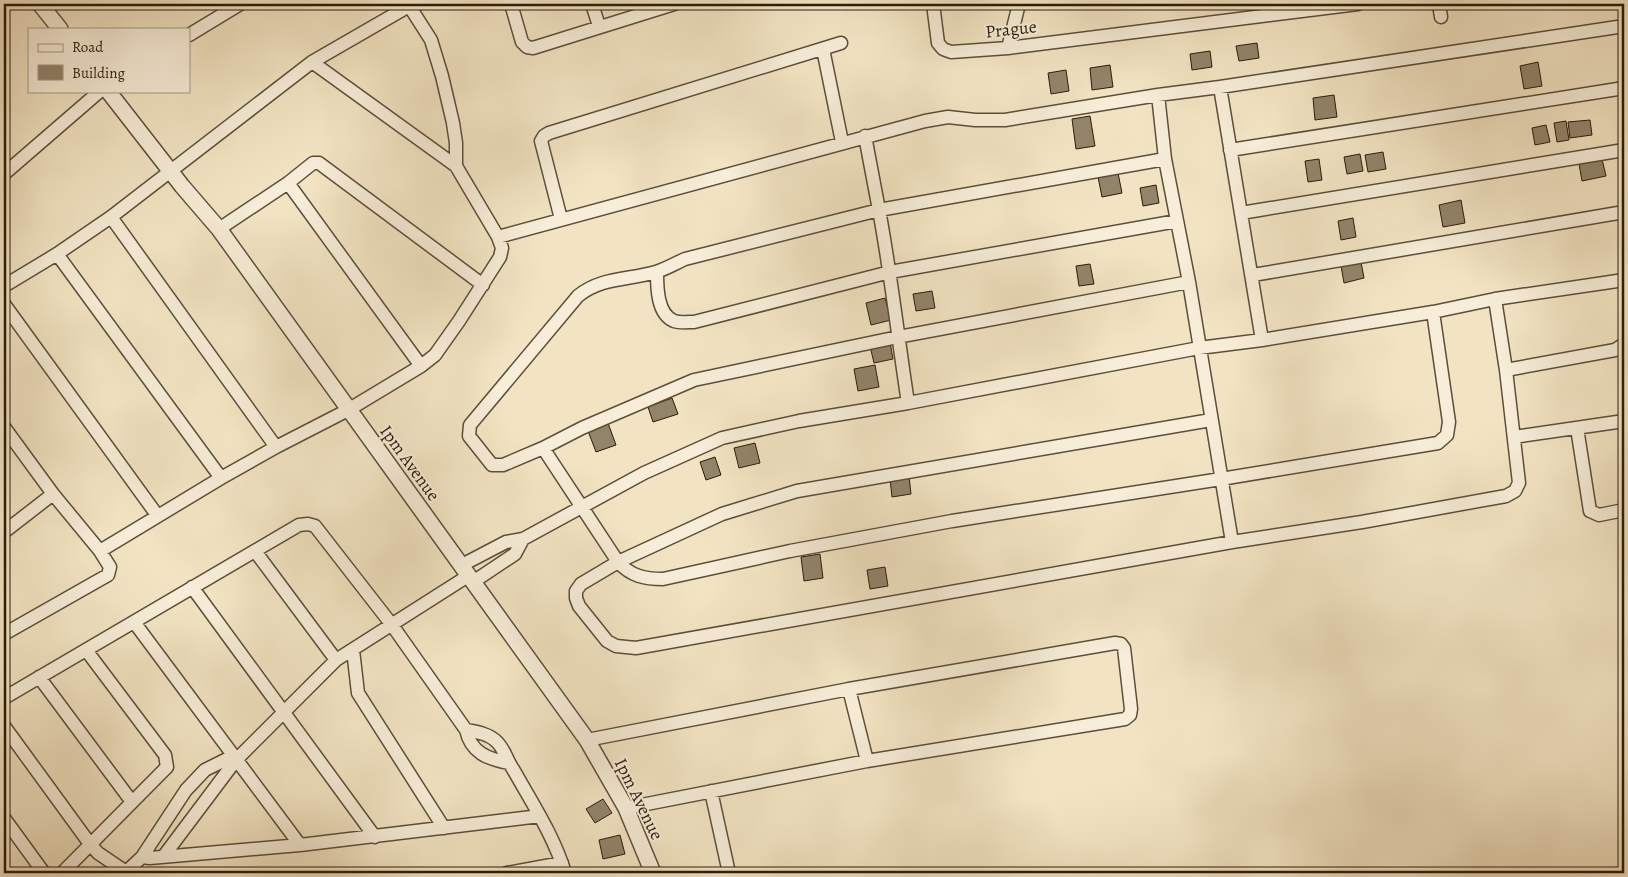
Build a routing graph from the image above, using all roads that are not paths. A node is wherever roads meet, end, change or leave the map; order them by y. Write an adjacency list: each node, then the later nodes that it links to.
1 (40, 4): 12 (street)
2 (240, 4): 13 (street)
3 (511, 4): 10 (street)
4 (592, 4): 10 (street)
5 (674, 4): 10 (street)
6 (933, 4): 15 (street, Prague)
7 (1019, 4): 15 (street)
8 (1358, 4): 15 (street, Prague)
9 (408, 5): 17 (street); 28 (street)
10 (599, 26)
11 (1624, 26): 18 (street)
12 (59, 28)
13 (190, 34)
14 (841, 43): 16 (street)
15 (1008, 48)
16 (822, 49): 24 (street); 36 (street)
17 (312, 62): 28 (street); 29 (street)
18 (1220, 87): 22 (street); 25 (street)
19 (1624, 88): 25 (street)
20 (99, 92): 30 (street)
21 (109, 92): 29 (street, Ipm Avenue)
22 (1158, 95): 23 (street); 27 (street)
23 (865, 136): 24 (street); 32 (street)
24 (842, 142): 36 (street)
25 (1230, 150): 34 (street)
26 (1624, 150): 34 (street)
27 (1165, 159): 32 (street); 37 (street)
28 (456, 166): 39 (street)
29 (170, 170): 35 (street); 38 (street, Ipm Avenue)
30 (4, 174)
31 (288, 182): 38 (street); 46 (street); 55 (street)
32 (879, 210): 41 (street); 42 (street)
33 (1624, 212): 43 (street)
34 (1241, 213): 43 (street)
35 (111, 217): 40 (street); 64 (street)
36 (560, 220): 39 (street)
37 (1177, 221): 42 (street); 45 (street)
38 (219, 229): 58 (street, Ipm Avenue)
39 (498, 238): 46 (street)
40 (58, 254): 47 (street); 66 (street)
41 (657, 272): 42 (street); 65 (street)
42 (890, 272): 51 (street)
43 (1253, 275): 52 (street)
44 (1624, 280): 48 (street)
45 (1189, 282): 51 (street); 54 (street)
46 (483, 285): 55 (street)
47 (4, 286)
48 (1495, 300): 50 (street); 56 (street)
49 (4, 304): 71 (street)
50 (1433, 312): 52 (street); 67 (street)
51 (898, 337): 57 (street); 65 (street)
52 (1262, 340): 54 (street)
53 (1624, 344): 56 (street)
54 (1199, 348): 57 (street); 59 (street)
55 (421, 366): 58 (street)
56 (1506, 370): 63 (street)
57 (908, 403): 69 (street)
58 (348, 410): 64 (street); 78 (street, Ipm Avenue)
59 (1211, 420): 67 (street); 77 (street)
60 (1624, 421): 61 (street)
61 (1577, 428): 63 (street); 70 (street)
62 (6, 436): 68 (street)
63 (1514, 437): 74 (street)
64 (276, 447): 66 (street)
65 (544, 448): 69 (street)
66 (221, 478): 71 (street)
67 (1221, 479): 74 (street); 77 (street)
68 (53, 494): 72 (street); 75 (street)
69 (582, 506): 73 (street); 77 (street)
70 (1624, 510)
71 (157, 515): 75 (street)
72 (4, 532)
73 (523, 539): 78 (street); 78 (street)
74 (1232, 542): 77 (street)
75 (100, 551): 82 (street)
76 (255, 551): 79 (street); 81 (street); 85 (street)
77 (618, 562)
78 (468, 574): 81 (street); 92 (street, Ipm Avenue)
79 (192, 587): 80 (street); 89 (street)
80 (134, 622): 83 (street); 93 (street)
81 (392, 625): 84 (street); 91 (street)
82 (4, 634)
83 (86, 650): 86 (street); 97 (street)
84 (353, 650): 85 (street); 101 (street)
85 (336, 660): 89 (street)
86 (39, 678): 88 (street); 97 (street)
87 (849, 689): 92 (street); 94 (street); 94 (street)
88 (4, 698)
89 (284, 714): 93 (street); 102 (street)
90 (4, 726): 103 (street)
91 (466, 730): 95 (street); 95 (street)
92 (587, 740): 98 (street, Ipm Avenue)
93 (235, 758): 104 (street); 105 (street); 106 (street)
94 (867, 761): 96 (street)
95 (509, 763): 99 (street)
96 (711, 791): 98 (street); 113 (street)
97 (132, 802): 103 (street)
98 (626, 808): 112 (street, Ipm Avenue)
99 (540, 816): 101 (street); 107 (street)
100 (4, 818): 109 (street)
101 (444, 828): 102 (street)
102 (374, 836): 104 (street)
103 (90, 844): 108 (street); 110 (street)
104 (300, 846): 106 (street)
105 (142, 857): 106 (street); 108 (street)
106 (162, 857)
107 (564, 868): 111 (street)
108 (126, 872)
109 (44, 873)
110 (62, 873)
111 (507, 873)
112 (653, 873)
113 (729, 873)

